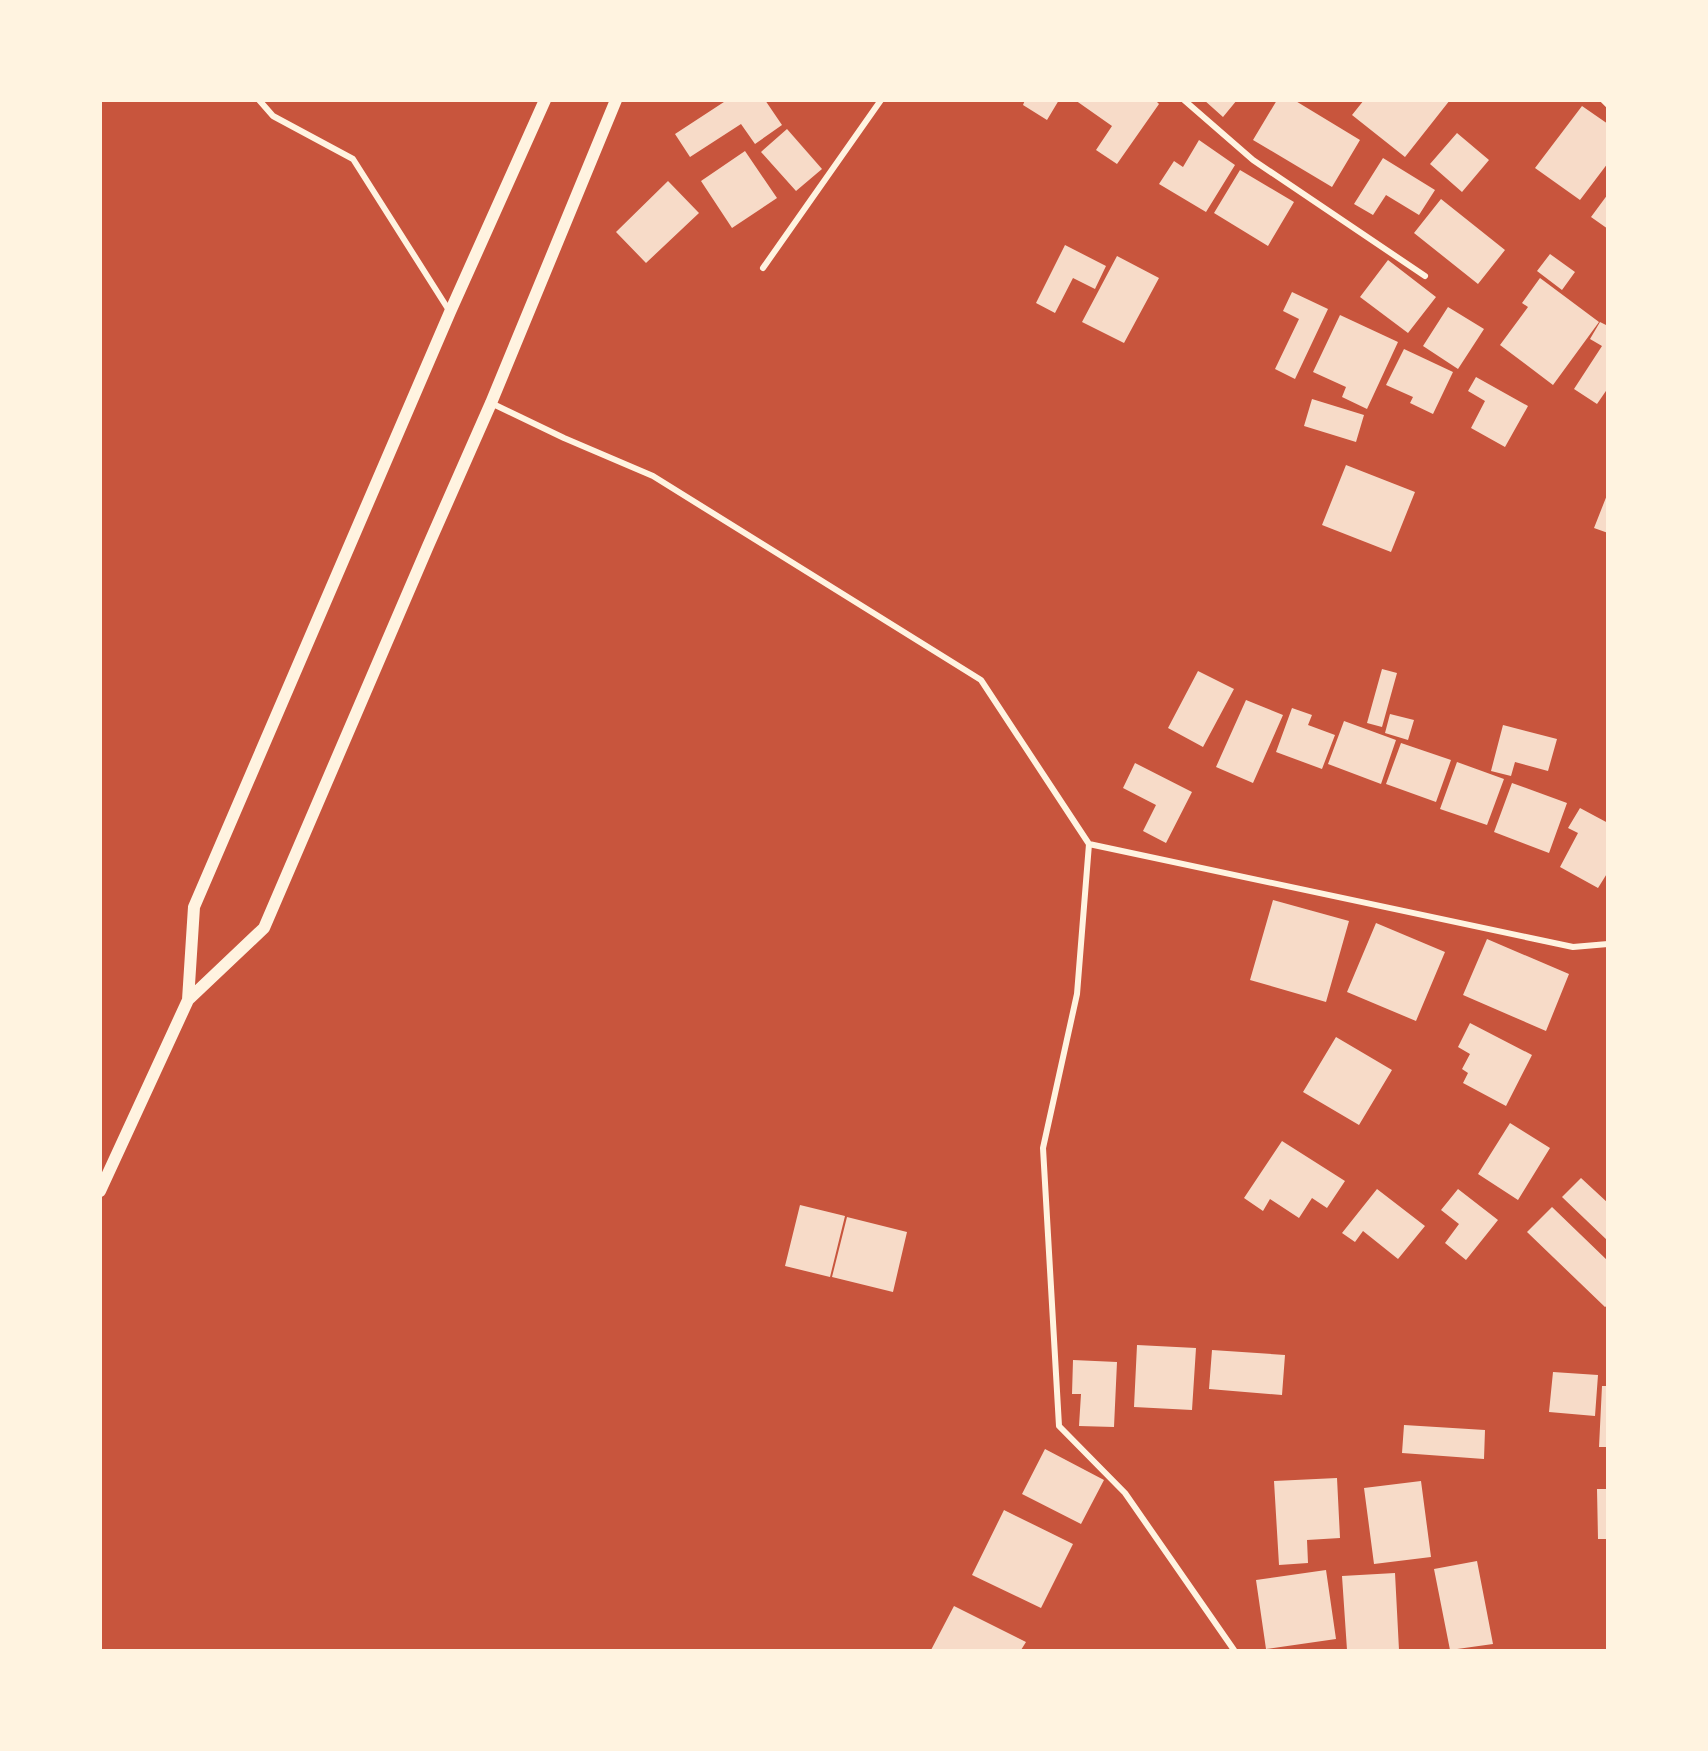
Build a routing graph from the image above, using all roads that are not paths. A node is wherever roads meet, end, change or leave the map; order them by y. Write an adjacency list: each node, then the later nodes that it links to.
1 (259, 100): 10 (street)
2 (545, 100): 10 (main road)
3 (616, 100): 11 (main road)
4 (881, 100): 8 (street)
5 (1184, 100): 9 (street)
6 (1603, 100): 7 (street)
7 (1608, 105)
8 (764, 268)
9 (1425, 276)
10 (450, 312): 14 (main road)
11 (491, 403): 12 (street); 14 (main road)
12 (1089, 844): 13 (street); 16 (street)
13 (1608, 944)
14 (188, 1000): 15 (main road)
15 (100, 1191)
16 (1234, 1650)

